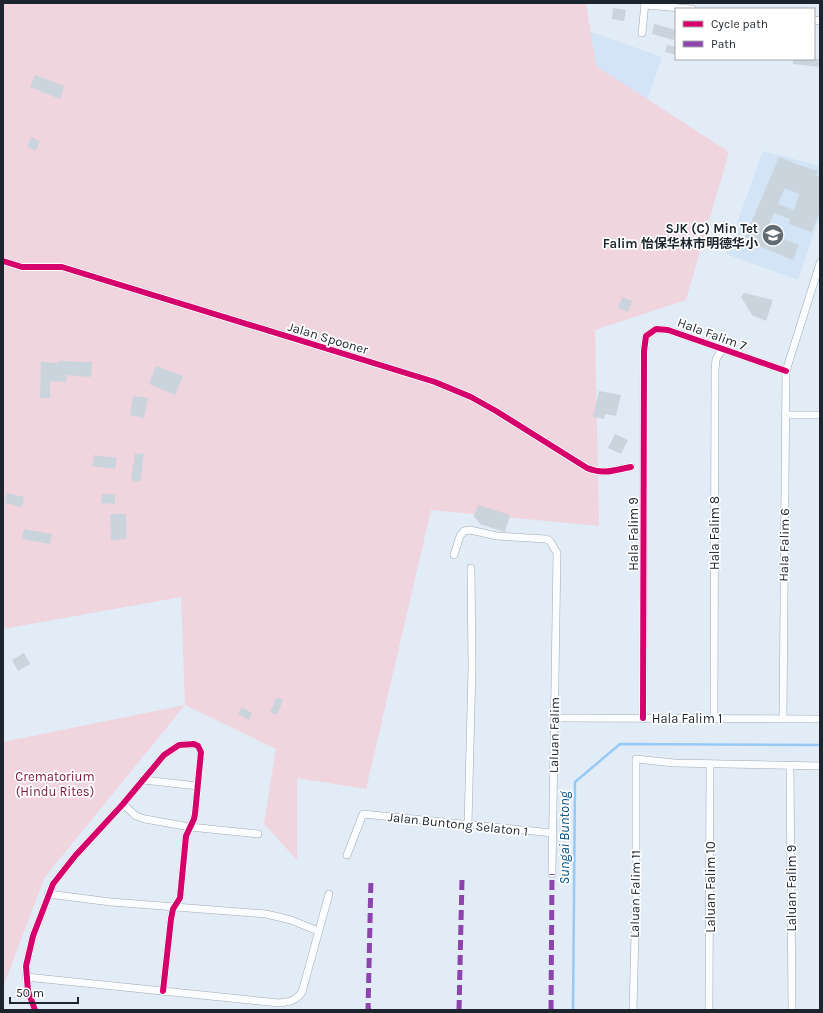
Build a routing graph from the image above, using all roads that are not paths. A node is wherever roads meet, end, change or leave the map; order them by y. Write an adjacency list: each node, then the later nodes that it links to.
1 (645, 4): 2 (street); 3 (street)
2 (683, 8)
3 (642, 33)
4 (3, 261): 11 (street, Jalan Spooner)
5 (820, 263): 8 (street, Hala Falim 6)
6 (722, 350): 7 (street, Hala Falim 7); 8 (street, Hala Falim 7); 16 (street, Hala Falim 8)
7 (644, 351): 15 (street, Hala Falim 9)
8 (786, 371): 9 (street, Hala Falim 6)
9 (785, 415): 10 (street); 17 (street, Hala Falim 6)
10 (820, 415)
11 (631, 467)
12 (454, 555): 14 (street, Laluan Falim)
13 (471, 568): 25 (street)
14 (555, 718): 15 (street, Hala Falim 1); 27 (street, Laluan Falim)
15 (643, 718): 16 (street, Hala Falim 1)
16 (714, 718): 17 (street, Hala Falim 1)
17 (783, 718): 18 (street, Hala Falim 1)
18 (820, 719)
19 (710, 764): 20 (street); 38 (street, Laluan Falim 11); 39 (street, Laluan Falim 10)
20 (790, 765): 21 (street); 40 (street, Laluan Falim 9)
21 (820, 766)
22 (143, 780): 23 (street); 23 (street); 24 (street)
23 (198, 786): 26 (street)
24 (122, 804): 26 (street); 31 (street)
25 (468, 825): 27 (street, Jalan Buntong Selaton 1); 29 (street, Jalan Buntong Selaton 1)
26 (190, 827): 28 (street); 33 (street)
27 (553, 833): 30 (street, Laluan Falim)
28 (258, 834)
29 (347, 855)
30 (552, 874)
31 (48, 894): 33 (street); 35 (street)
32 (329, 894): 34 (street)
33 (175, 906): 34 (street); 36 (street)
34 (318, 931): 36 (street)
35 (26, 978): 36 (street); 37 (street)
36 (163, 991)
37 (35, 1010)
38 (633, 1010)
39 (710, 1010)
40 (792, 1010)

